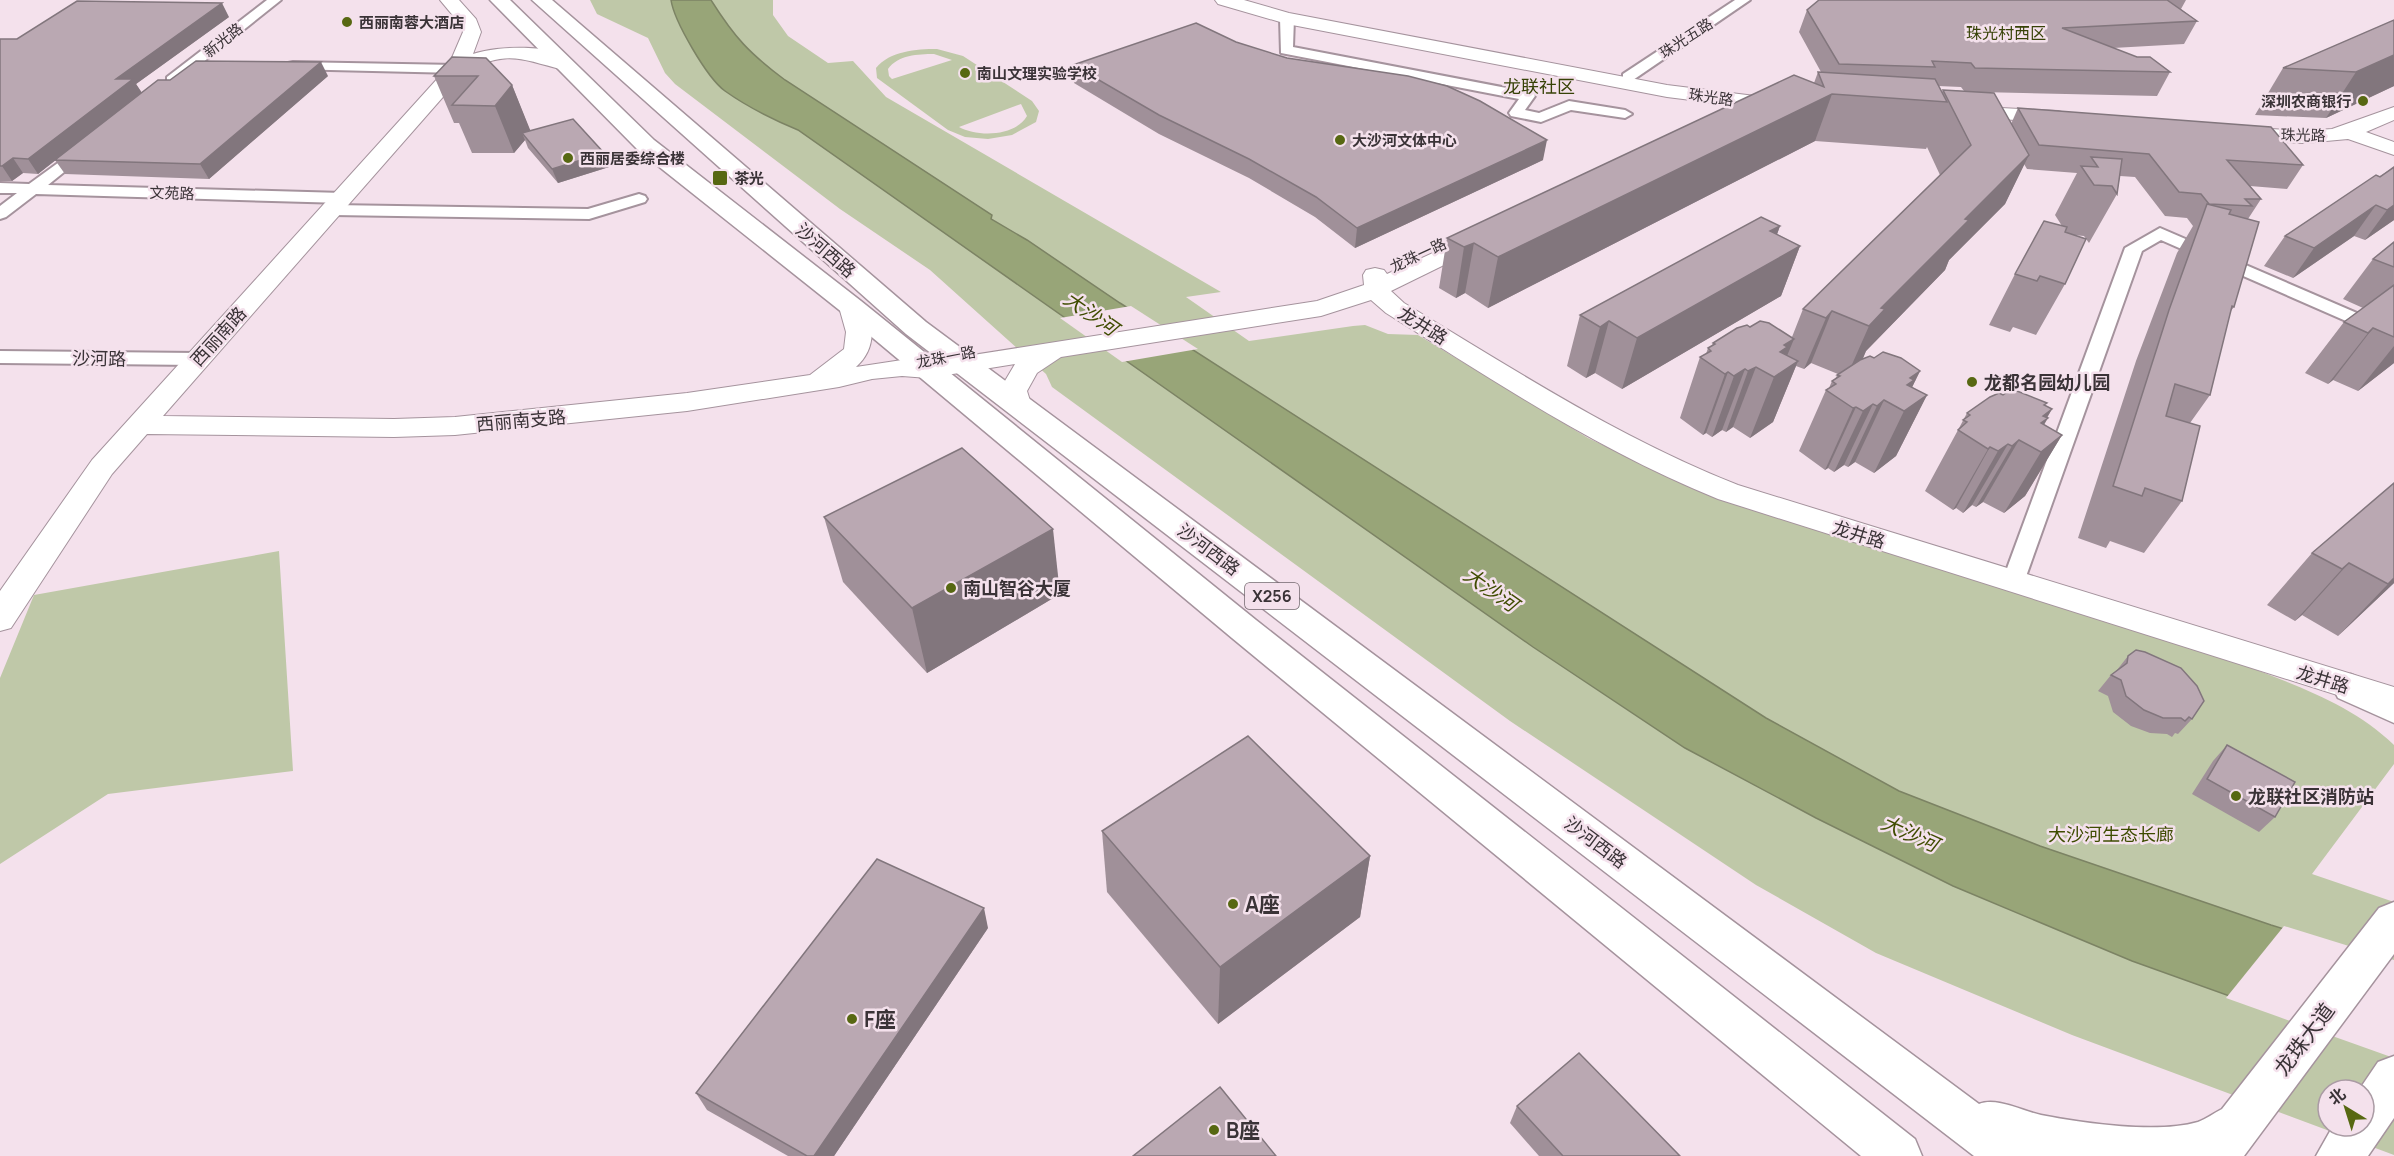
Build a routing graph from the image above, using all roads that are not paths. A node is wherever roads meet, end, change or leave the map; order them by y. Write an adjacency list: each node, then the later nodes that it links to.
1 (275, 0): 9 (street, 新光路)
2 (448, 0): 13 (street, 西丽南路)
3 (499, 0): 11 (main road, 沙河西路 / X256)
4 (1224, 0): 8 (street, 珠光路)
5 (1243, 0): 14 (street, 珠光路)
6 (1744, 0): 14 (street, 珠光五路)
7 (548, 3): 42 (main road, 沙河西路 / X256)
8 (1287, 18): 16 (street, 珠光路); 20 (street)
9 (192, 64): 10 (street); 15 (street, 新光路)
10 (215, 64)
11 (564, 64): 13 (street, 西丽南路); 35 (main road, 沙河西路 / X256)
12 (273, 66): 13 (street)
13 (457, 69): 31 (street, 西丽南路)
14 (1628, 77): 16 (street, 珠光路)
15 (164, 86)
16 (1752, 101): 17 (street, 珠光路); 21 (street)
17 (1803, 105)
18 (1946, 113): 22 (street)
19 (2394, 113): 24 (street, 珠光路)
20 (1625, 114)
21 (1718, 118)
22 (2076, 121)
23 (2219, 129): 24 (street, 珠光路)
24 (2340, 133): 26 (street); 27 (street)
25 (98, 138): 29 (street)
26 (2394, 149)
27 (2394, 155)
28 (0, 189): 29 (street, 文苑路)
29 (32, 189): 31 (street, 文苑路); 32 (street)
30 (639, 199): 31 (street, 文苑路)
31 (338, 204): 41 (street, 西丽南路)
32 (0, 214)
33 (1498, 223): 34 (street, 龙珠一路)
34 (1381, 282): 36 (street, 龙珠一路); 37 (street, 龙井路); 42 (street, 龙珠一路); 46 (street, 龙井路)
35 (852, 307): 42 (main road, 沙河西路 / X256); 43 (street)
36 (1306, 311): 37 (street); 39 (street, 龙珠一路)
37 (1426, 327): 46 (street, 龙井路)
38 (2394, 336): 46 (street)
39 (1062, 349): 42 (street, 龙珠一路); 44 (street)
40 (0, 357): 41 (street, 沙河路)
41 (197, 359): 45 (street, 西丽南路)
42 (932, 363): 43 (street, 西丽南支路); 44 (main road, 沙河西路 / X256); 56 (main road, 沙河西路 / X256)
43 (804, 384): 45 (street, 西丽南支路)
44 (1017, 404): 53 (main road, 沙河西路 / X256)
45 (137, 425): 47 (street, 西丽南路)
46 (2016, 574): 48 (street, 龙井路)
47 (0, 619)
48 (2376, 682): 49 (street, 龙井路); 50 (main road)
49 (2394, 700)
50 (2394, 709)
51 (2394, 921): 55 (main road, 龙珠大道)
52 (2394, 1078): 54 (main road)
53 (1924, 1091): 55 (main road); 57 (main road, 沙河西路 / X256)
54 (2376, 1107)
55 (2226, 1141)
56 (1887, 1149)
57 (2015, 1156)

